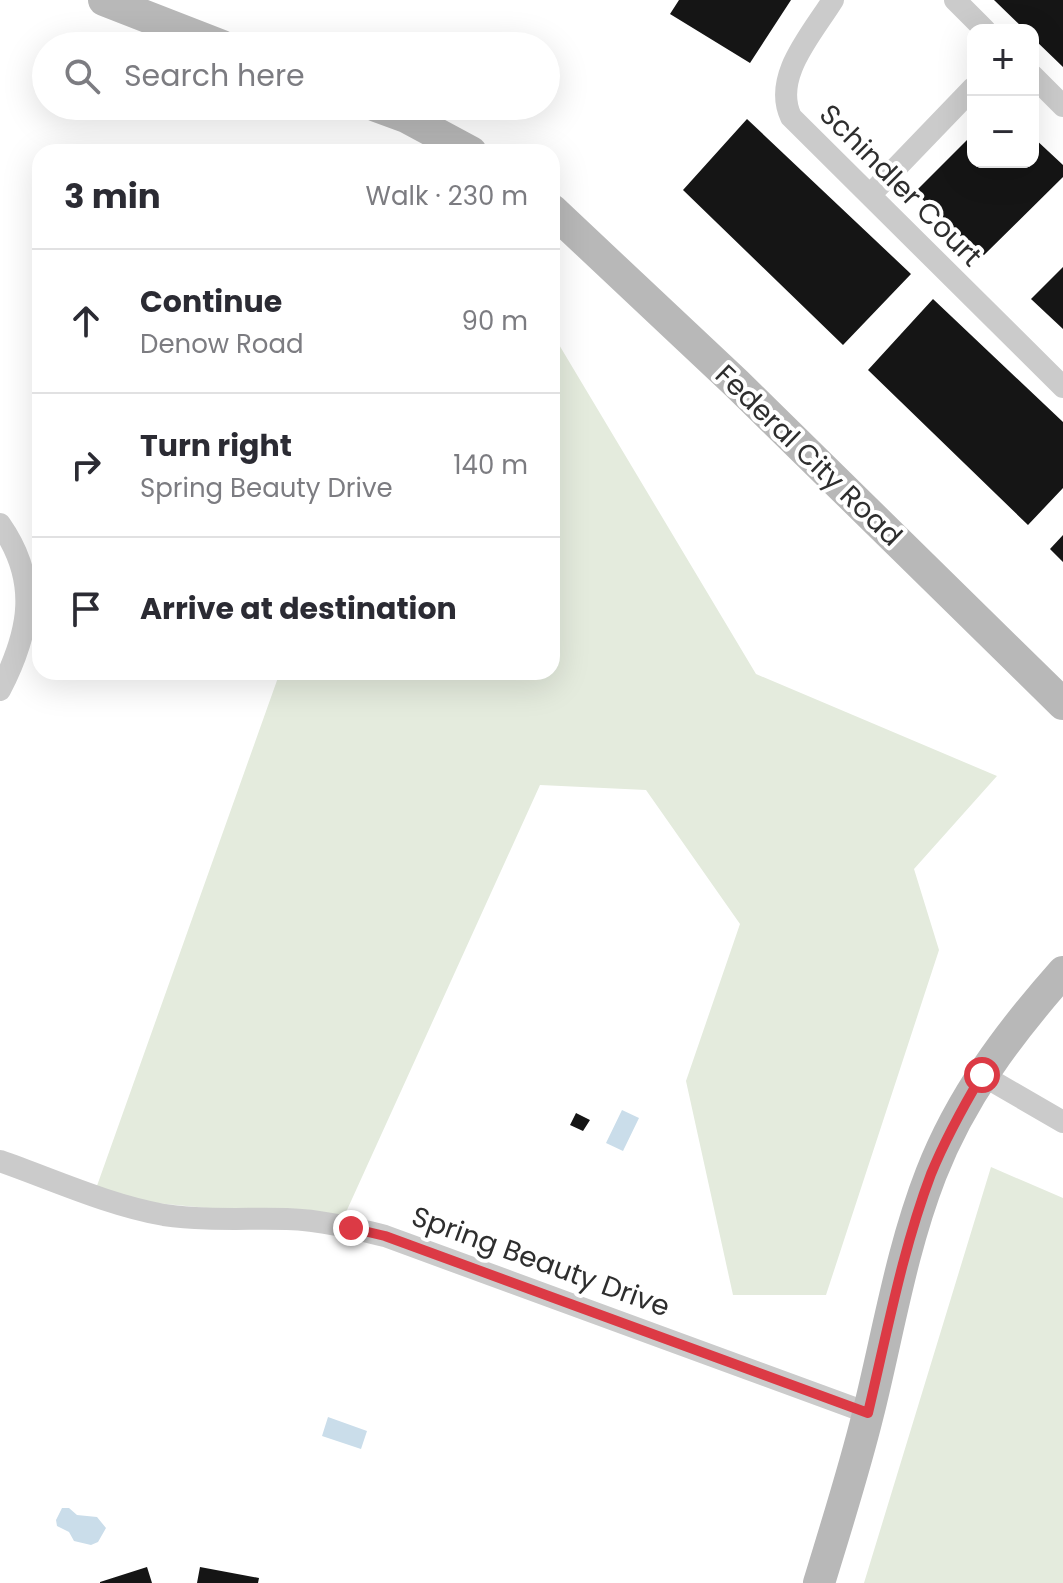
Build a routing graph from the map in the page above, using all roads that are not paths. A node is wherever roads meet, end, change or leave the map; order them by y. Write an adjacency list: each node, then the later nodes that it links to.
1 (104, 0): 5 (street)
2 (833, 0): 11 (street, Schindler Court)
3 (955, 0): 4 (street)
4 (979, 24)
5 (186, 32)
6 (1039, 82): 8 (street)
7 (967, 94): 11 (street)
8 (1063, 106)
9 (412, 120): 10 (street)
10 (456, 144)
11 (870, 195): 13 (street, Schindler Court)
12 (560, 218): 16 (street, Federal City Road)
13 (1063, 387)
14 (0, 524): 15 (street)
15 (0, 690)
16 (1063, 704)
17 (1063, 972): 18 (street)
18 (982, 1075): 19 (street); 21 (street)
19 (1063, 1122)
20 (0, 1161): 21 (street, Spring Beauty Drive)
21 (868, 1413): 22 (street)
22 (819, 1583)

